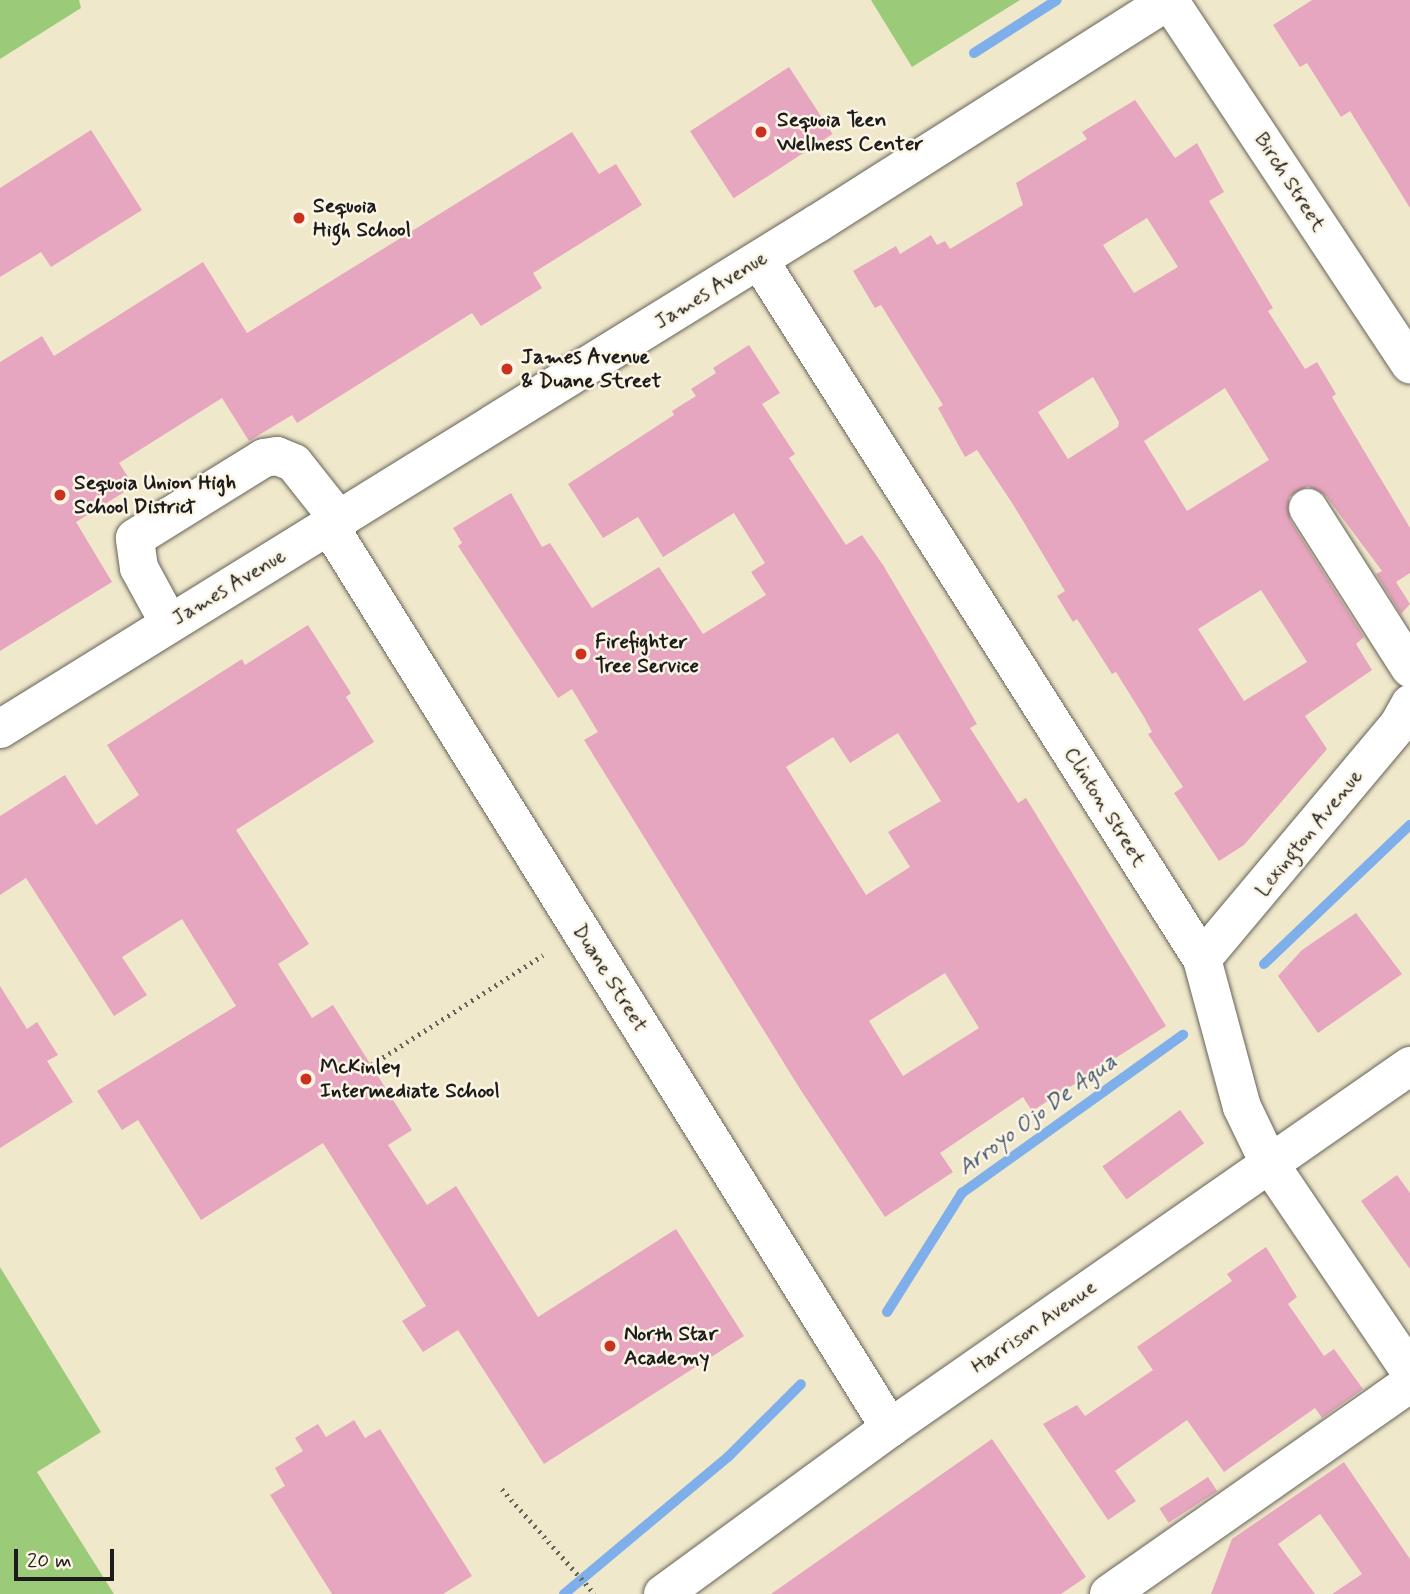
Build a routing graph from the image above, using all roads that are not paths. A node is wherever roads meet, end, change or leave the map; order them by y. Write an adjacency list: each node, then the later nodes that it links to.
1 (1170, 0): 2 (street, James Avenue); 3 (street, Birch Street)
2 (759, 260): 5 (street, James Avenue); 10 (street, Clinton Street)
3 (1410, 364)
4 (1308, 508): 7 (street)
5 (335, 524): 6 (street, James Avenue); 6 (street, Duane Street); 15 (street, Duane Street)
6 (169, 623): 9 (street, James Avenue)
7 (1410, 668)
8 (1410, 704): 10 (street, Lexington Avenue)
9 (0, 729)
10 (1202, 959): 12 (street, Clinton Street)
11 (1410, 1066): 12 (street, Harrison Avenue)
12 (1269, 1163): 13 (street, Clinton Street); 15 (street, Harrison Avenue)
13 (1410, 1371)
14 (1410, 1383): 17 (street)
15 (890, 1428): 16 (street, Harrison Avenue)
16 (663, 1594)
17 (1109, 1594)

